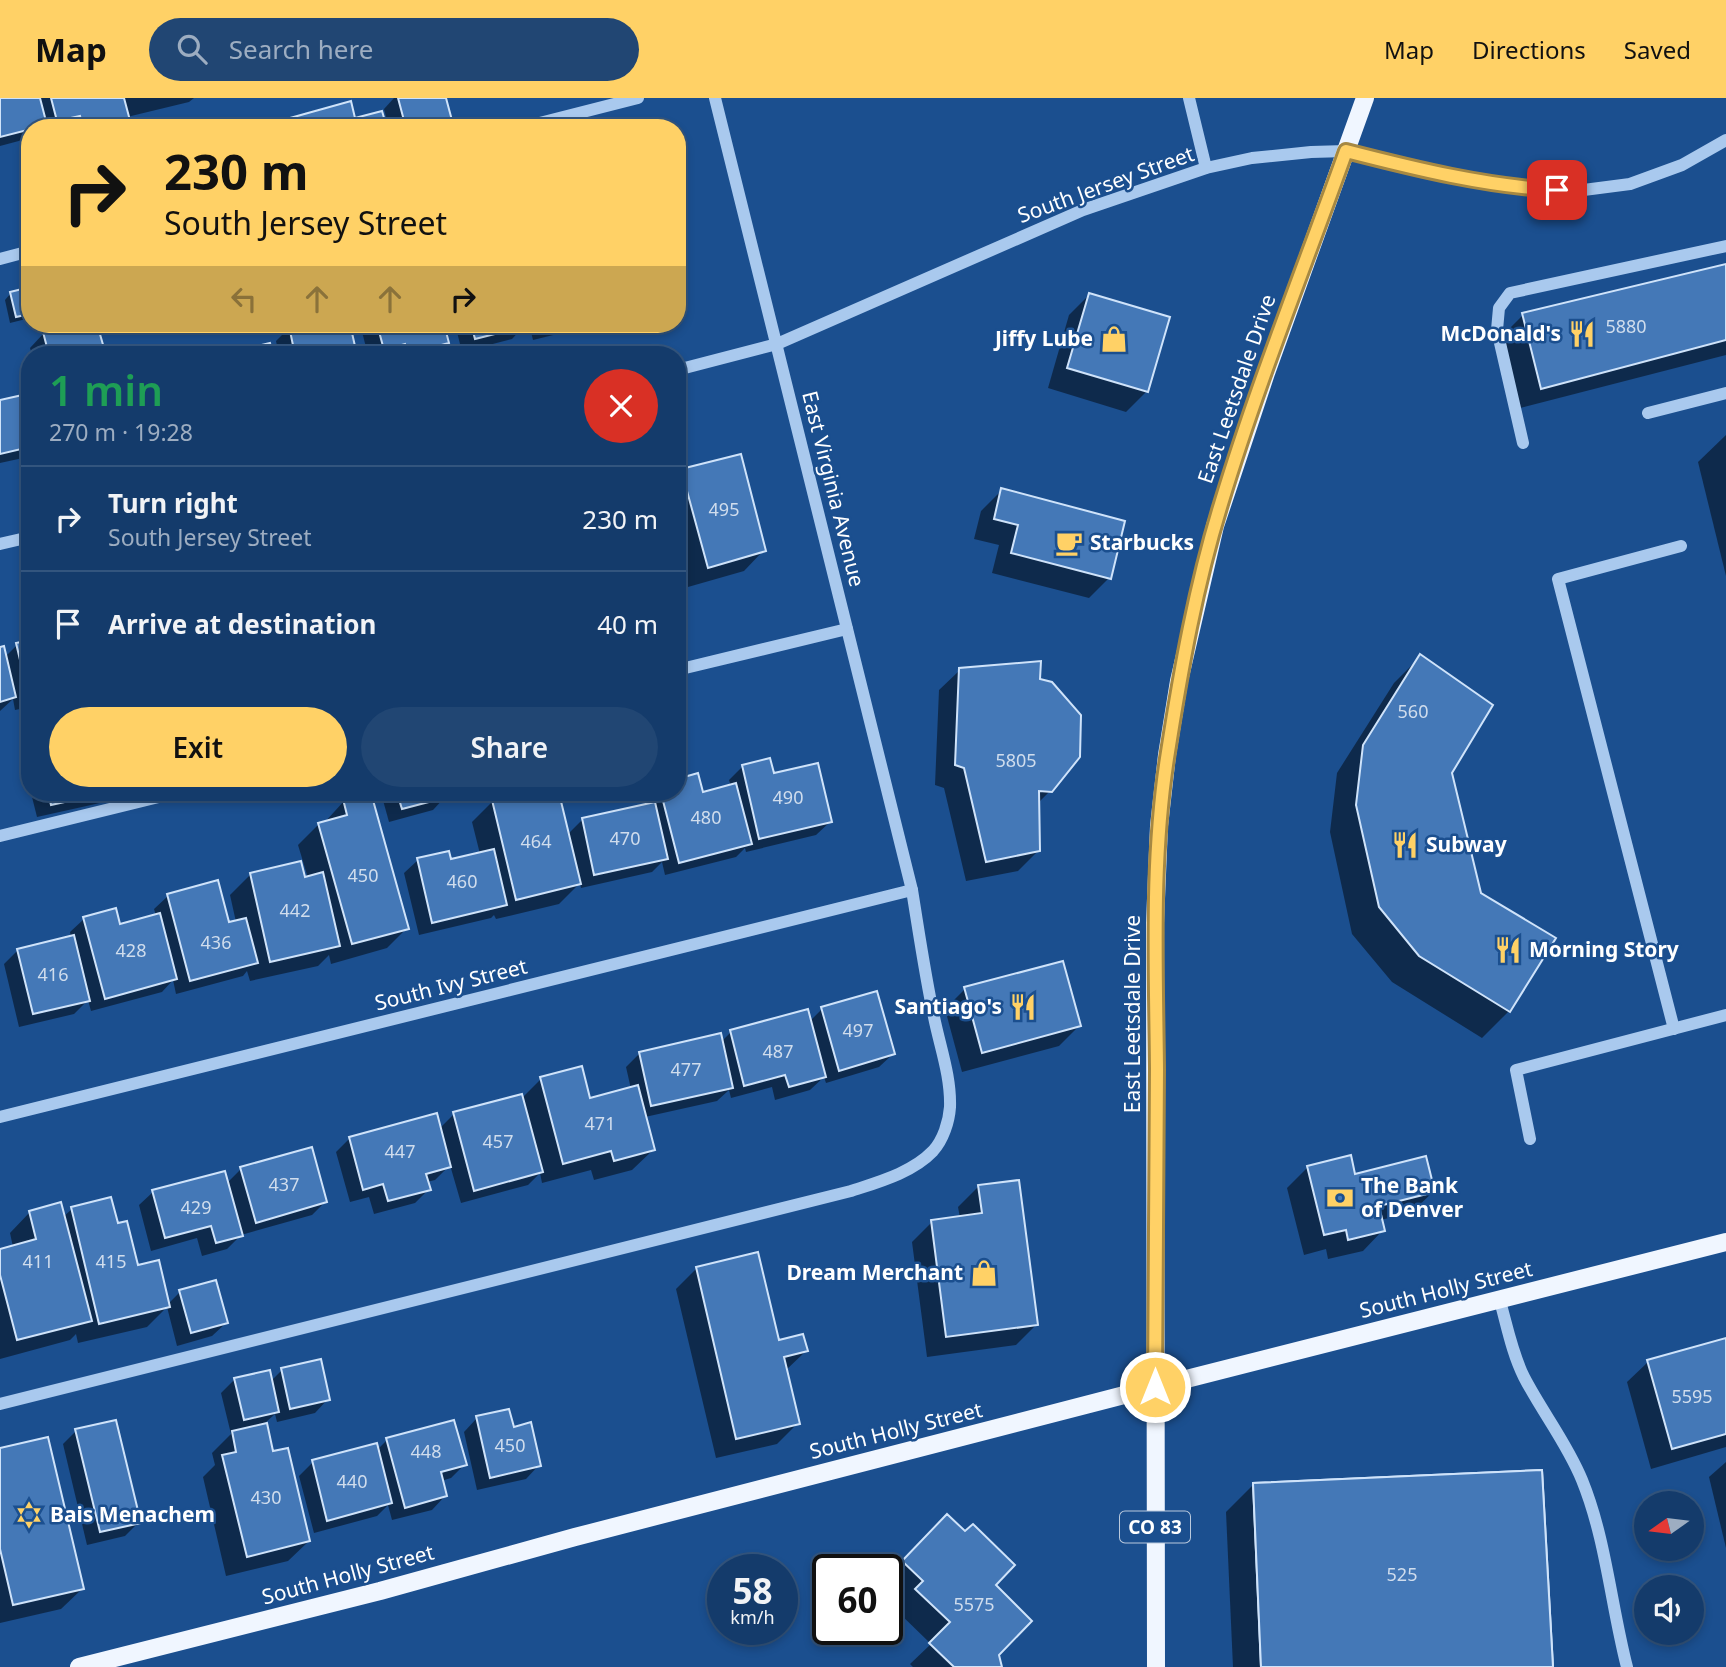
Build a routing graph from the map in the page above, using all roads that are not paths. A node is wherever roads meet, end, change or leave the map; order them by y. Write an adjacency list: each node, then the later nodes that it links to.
1 (638, 98): 5 (street)
2 (715, 98): 12 (street, East Virginia Avenue)
3 (1189, 98): 8 (street)
4 (1365, 98): 7 (main road, East Leetsdale Drive / CO 83)
5 (555, 119)
6 (1726, 140): 7 (street, South Jersey Street)
7 (1346, 151): 8 (street, South Jersey Street); 31 (main road, East Leetsdale Drive / CO 83)
8 (1206, 168): 12 (street, South Jersey Street)
9 (1726, 246): 16 (street)
10 (21, 253): 11 (street)
11 (0, 259)
12 (777, 344): 13 (street, South Jersey Street); 20 (street, East Virginia Avenue)
13 (686, 368)
14 (1726, 393): 15 (street)
15 (1648, 413)
16 (1523, 443)
17 (21, 539): 18 (street)
18 (0, 544)
19 (1681, 547): 26 (street)
20 (847, 629): 21 (street); 24 (street, East Virginia Avenue)
21 (686, 668)
22 (142, 801): 23 (street)
23 (0, 836)
24 (912, 890): 27 (street, South Ivy Street); 32 (street, East Virginia Avenue)
25 (1726, 1015): 26 (street)
26 (1674, 1029): 28 (street)
27 (0, 1117)
28 (1530, 1139)
29 (1726, 1242): 30 (main road, South Holly Street)
30 (1500, 1301): 31 (main road, South Holly Street); 35 (street)
31 (1155, 1387): 33 (main road, South Holly Street); 34 (main road, East Leetsdale Drive / CO 83)
32 (0, 1404)
33 (79, 1667)
34 (1156, 1667)
35 (1627, 1667)

